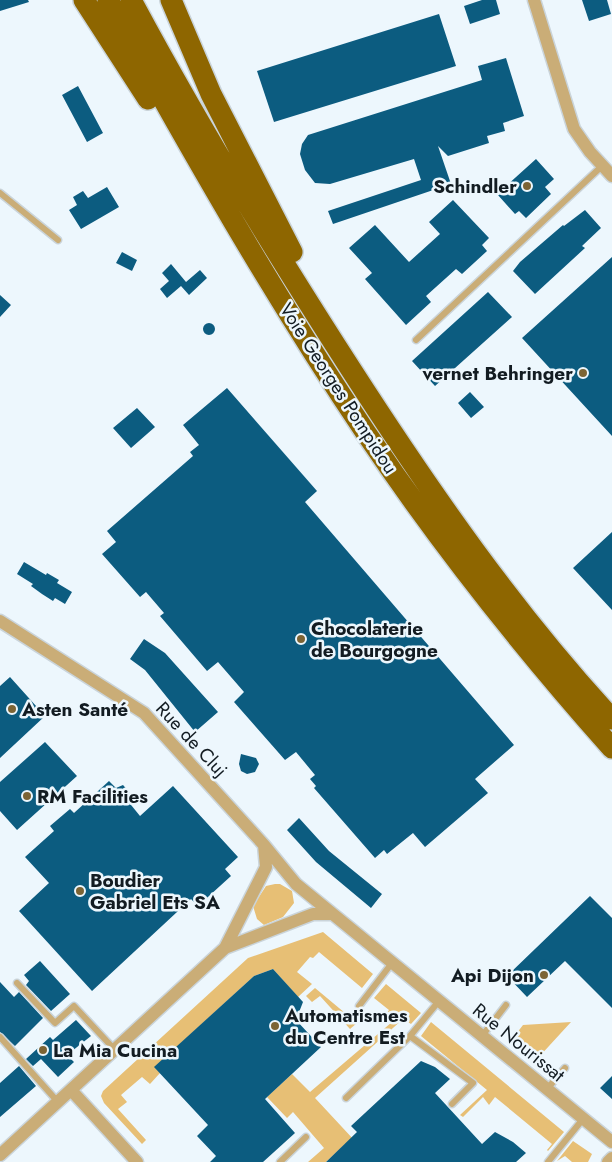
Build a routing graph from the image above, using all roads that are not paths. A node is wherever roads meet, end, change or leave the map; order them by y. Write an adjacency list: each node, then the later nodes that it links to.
1 (84, 0): 10 (highway)
2 (108, 0): 10 (highway, Voie Georges Pompidou)
3 (131, 0): 12 (highway, Voie Georges Pompidou)
4 (171, 0): 12 (highway)
5 (534, 0): 6 (street)
6 (602, 166): 7 (street); 11 (lane)
7 (612, 176)
8 (0, 193): 9 (lane)
9 (58, 240)
10 (259, 265): 15 (highway, Voie Georges Pompidou)
11 (416, 340)
12 (365, 391): 14 (highway, Voie Georges Pompidou)
13 (0, 621): 16 (street, Rue de Cluj)
14 (612, 720)
15 (612, 748)
16 (264, 845): 17 (street, Rue de Cluj); 18 (street)
17 (332, 914): 18 (street); 19 (street, Rue Nourissat)
18 (225, 948): 27 (street)
19 (392, 963): 21 (street, Rue Nourissat); 23 (lane)
20 (17, 983): 27 (lane)
21 (439, 1001): 24 (lane); 25 (street, Rue Nourissat)
22 (506, 1005): 25 (lane)
23 (359, 1006)
24 (410, 1036): 31 (lane); 33 (lane)
25 (482, 1036): 29 (street, Rue Nourissat)
26 (0, 1037): 32 (lane)
27 (115, 1050): 30 (street)
28 (565, 1068): 29 (lane)
29 (547, 1089): 34 (street, Rue Nourissat)
30 (71, 1090): 32 (street); 39 (street)
31 (346, 1098)
32 (58, 1102): 37 (street)
33 (452, 1104)
34 (583, 1119): 36 (street, Rue Nourissat); 41 (lane)
35 (306, 1137): 40 (lane)
36 (612, 1142)
37 (0, 1155)
38 (612, 1158): 42 (street)
39 (138, 1162)
40 (280, 1162)
41 (548, 1162)
42 (608, 1162)

